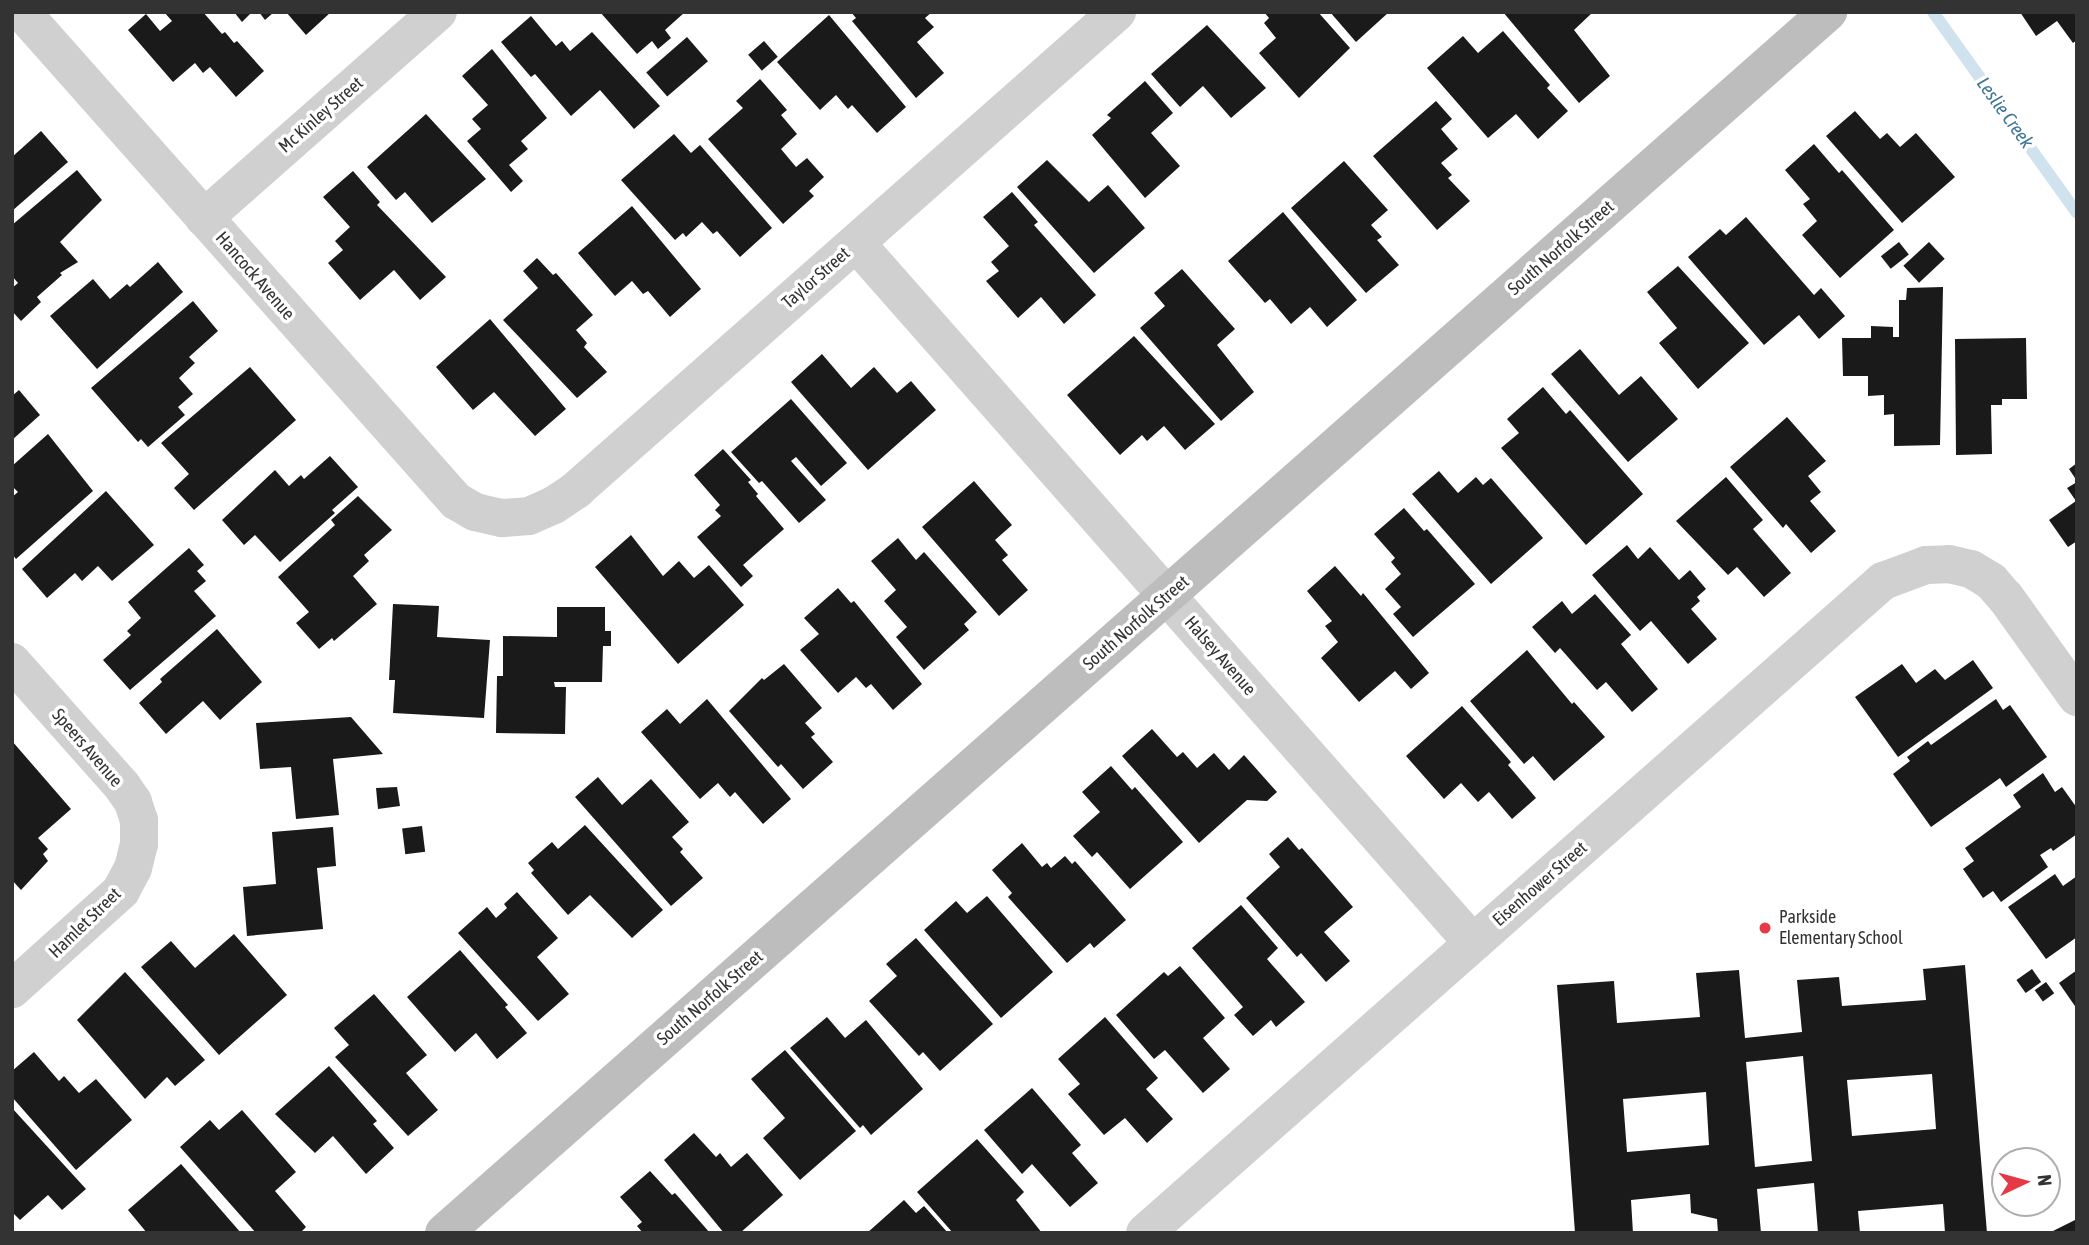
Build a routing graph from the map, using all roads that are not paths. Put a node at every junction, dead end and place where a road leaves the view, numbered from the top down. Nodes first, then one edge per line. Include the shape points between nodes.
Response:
1 (22, 12) edge
2 (438, 12) edge
3 (1117, 12) edge
4 (1828, 12) edge
5 (204, 218) junction
6 (856, 243) junction
7 (502, 518) joint
8 (1167, 595) junction
9 (12, 662) edge
10 (2077, 696) edge
11 (139, 844) joint
12 (1473, 943) junction
13 (12, 989) edge
14 (444, 1233) edge
15 (1145, 1233) edge

1 - 5 street, Hancock Avenue
2 - 5 street, Mc Kinley Street
3 - 6 street, Taylor Street
4 - 8 main road, South Norfolk Street
5 - 7 street, Hancock Avenue via 456,501 475,512
6 - 7 street, Taylor Street via 576,490 529,516
6 - 8 street, Halsey Avenue
8 - 12 street, Halsey Avenue
8 - 14 main road, South Norfolk Street
9 - 11 street, Speers Avenue via 127,794 139,820
10 - 12 street, Eisenhower Street via 2006,598 1991,581 1971,569 1926,565 1883,581
11 - 13 street, Hamlet Street via 121,891
12 - 15 street, Eisenhower Street

